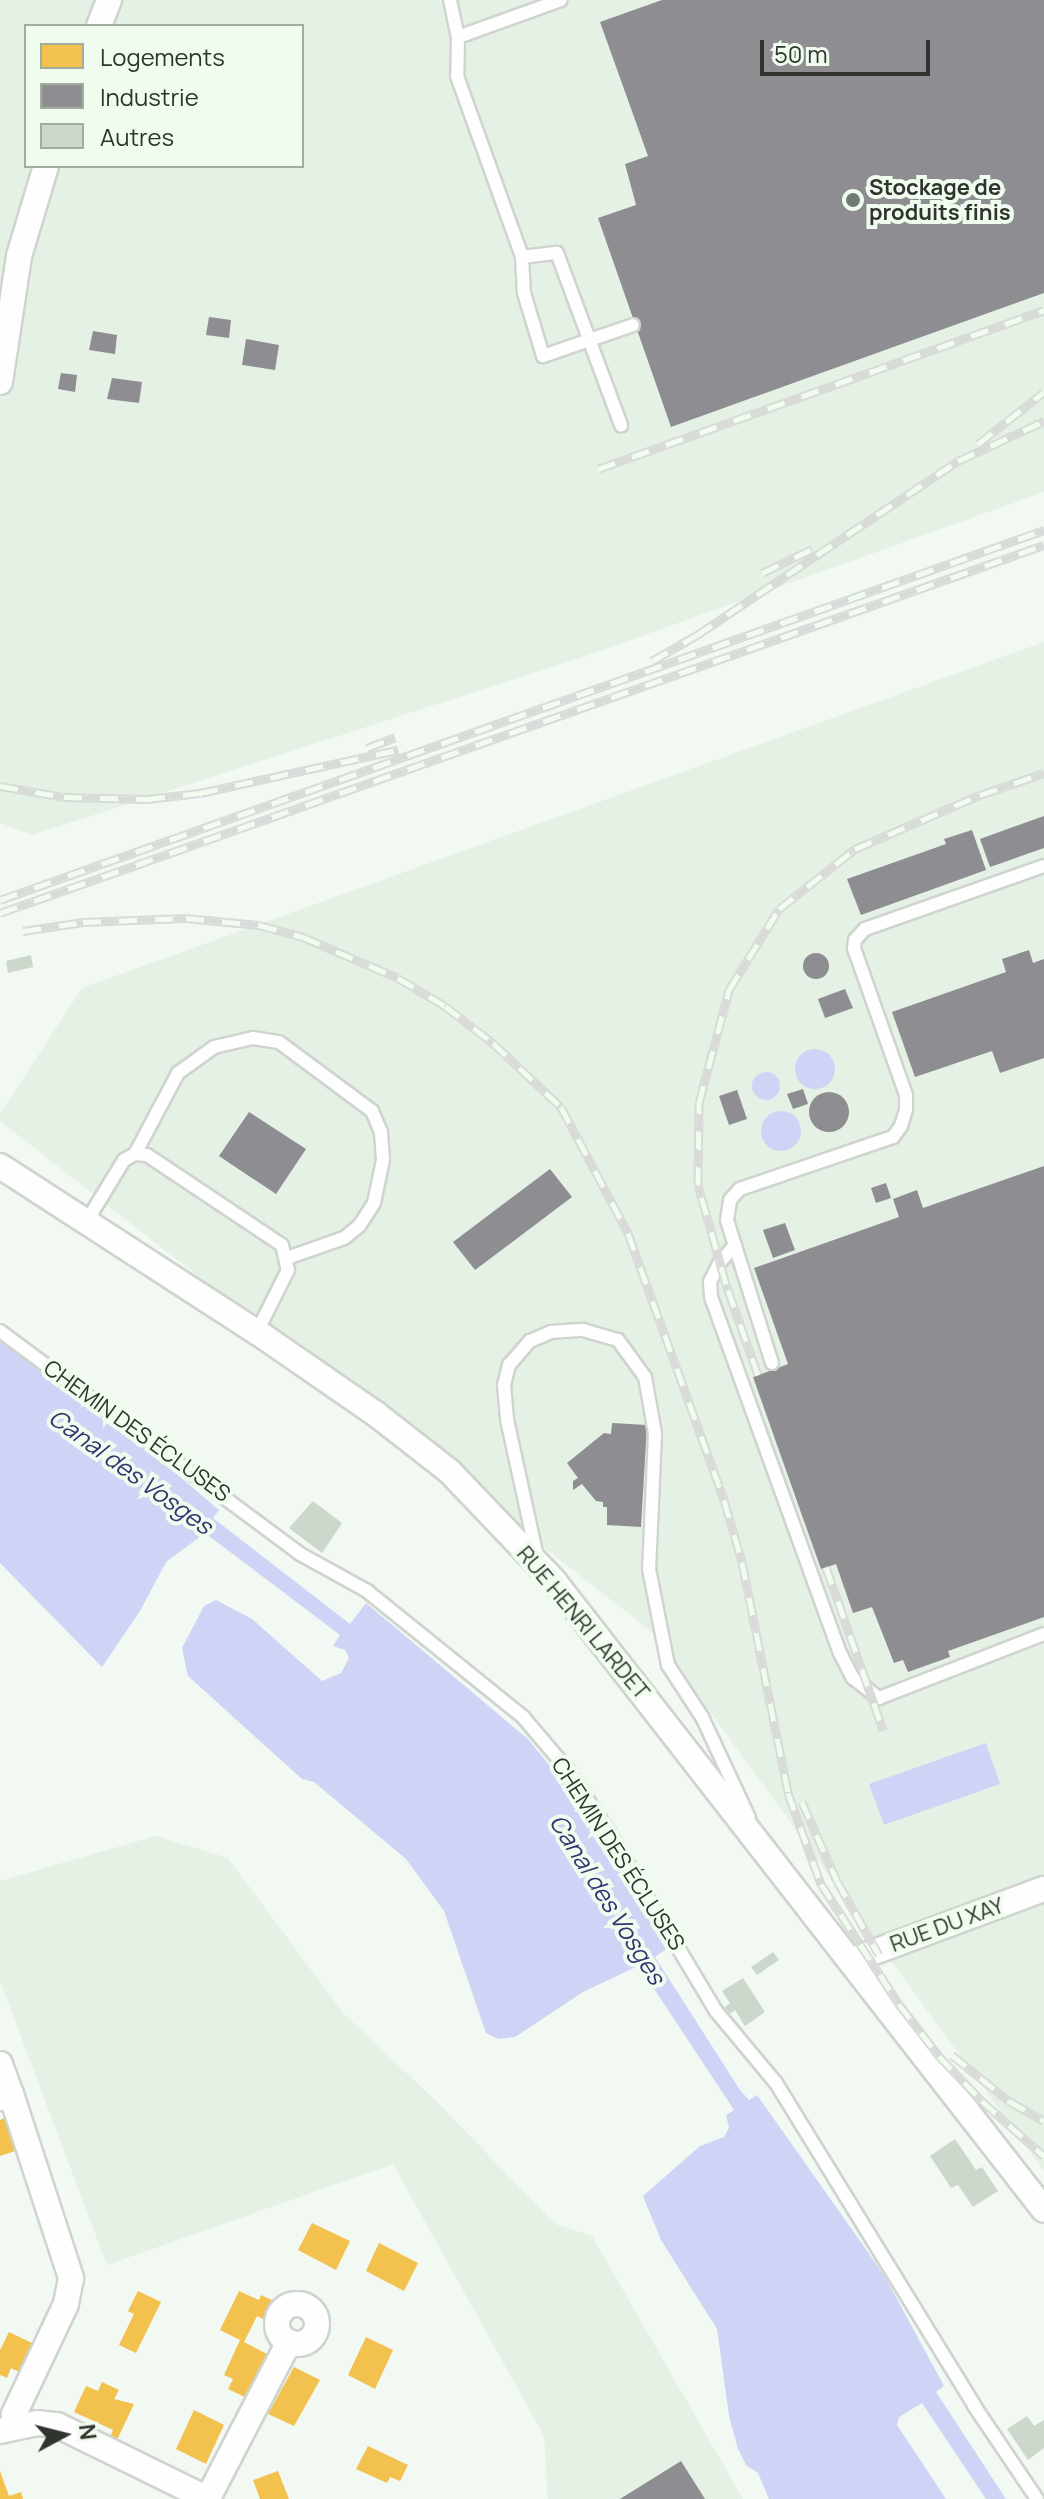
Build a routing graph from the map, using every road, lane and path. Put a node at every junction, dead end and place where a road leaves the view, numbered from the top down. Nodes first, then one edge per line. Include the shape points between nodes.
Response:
1 (109, 0) edge
2 (450, 0) edge
3 (561, 0) edge
4 (100, 24) edge
5 (458, 37) junction
6 (45, 168) edge
7 (522, 257) junction
8 (633, 325) dead end
9 (589, 340) junction
10 (0, 382) edge
11 (621, 425) dead end
12 (1044, 866) edge
13 (135, 1154) junction
14 (0, 1166) edge
15 (85, 1224) junction
16 (735, 1245) junction
17 (287, 1258) junction
18 (0, 1331) edge
19 (257, 1332) junction
20 (772, 1363) dead end
21 (539, 1565) junction
22 (1044, 1634) edge
23 (761, 1843) junction
24 (1044, 1889) edge
25 (850, 1961) junction
26 (0, 2064) edge
27 (5, 2096) edge
28 (1044, 2210) edge
29 (289, 2342) dead end
30 (8, 2428) edge
31 (208, 2499) edge
32 (1037, 2499) edge

1 - 4 street
2 - 5 lane
3 - 5 lane
5 - 7 lane via 457,76
6 - 10 street via 19,256
7 - 9 lane via 557,253
7 - 9 lane via 524,293 543,356
8 - 9 lane
9 - 11 lane
12 - 16 lane via 865,929 855,940 906,1095 901,1126 893,1137 740,1189 727,1211
13 - 15 lane via 124,1160
13 - 17 lane via 147,1155 282,1245
13 - 17 lane via 178,1073 214,1047 253,1038 279,1042 372,1111 381,1132 383,1160 374,1203 359,1226 344,1238
14 - 15 street, RUE HENRI LARDET
15 - 19 street, RUE HENRI LARDET
16 - 20 lane
16 - 22 lane via 710,1282 711,1297 853,1678 879,1698
17 - 19 lane via 288,1270
18 - 32 lane, CHEMIN DES ÉCLUSES via 300,1554 367,1591 523,1717 568,1770 716,2011 776,2083
19 - 21 street, RUE HENRI LARDET via 449,1471
21 - 23 street, RUE HENRI LARDET
21 - 23 lane via 504,1385 509,1365 530,1341 551,1332 583,1330 618,1340 645,1377 655,1434 649,1569 668,1665 702,1717
23 - 25 street, RUE HENRI LARDET
24 - 25 street, RUE DU XAY
25 - 28 street, RUE HENRI LARDET
26 - 27 street
27 - 30 street via 71,2278 66,2304
29 - 31 street
30 - 31 street via 57,2425

